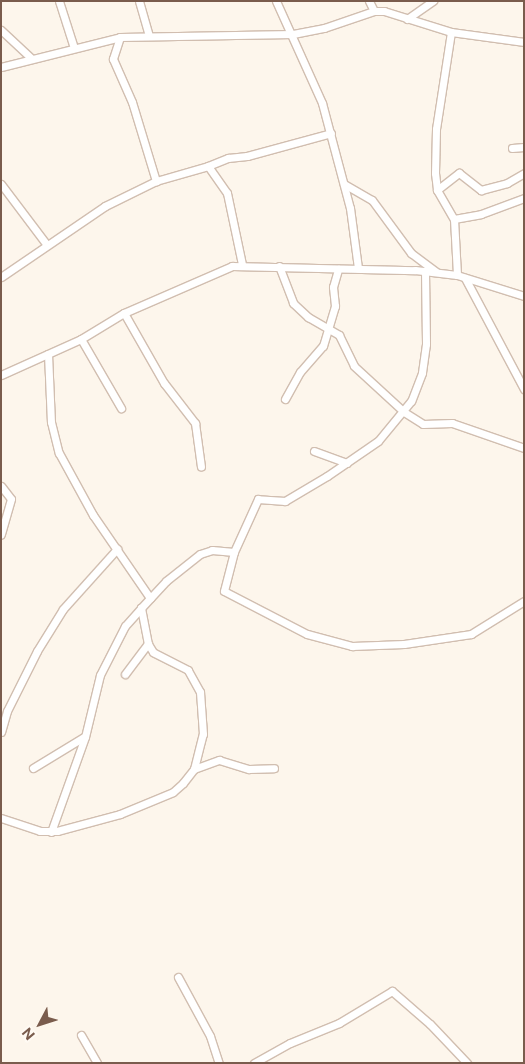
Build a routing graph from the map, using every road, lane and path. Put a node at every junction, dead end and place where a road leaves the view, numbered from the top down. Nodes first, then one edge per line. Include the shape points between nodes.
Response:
1 (59, 1) edge
2 (140, 1) edge
3 (276, 1) edge
4 (369, 1) edge
5 (432, 1) edge
6 (374, 11) junction
7 (408, 19) junction
8 (1, 30) edge
9 (451, 32) junction
10 (293, 34) junction
11 (149, 36) junction
12 (120, 37) junction
13 (524, 42) edge
14 (74, 48) junction
15 (31, 58) junction
16 (1, 67) edge
17 (331, 133) junction
18 (524, 147) edge
19 (512, 148) dead end
20 (208, 166) junction
21 (524, 173) edge
22 (156, 181) junction
23 (1, 184) edge
24 (344, 184) junction
25 (437, 190) junction
26 (524, 198) edge
27 (454, 218) junction
28 (47, 245) junction
29 (242, 264) junction
30 (279, 266) junction
31 (358, 268) junction
32 (338, 269) junction
33 (426, 271) junction
34 (438, 273) junction
35 (457, 275) junction
36 (1, 277) edge
37 (465, 278) junction
38 (524, 296) edge
39 (124, 314) junction
40 (328, 327) junction
41 (81, 339) junction
42 (48, 354) junction
43 (1, 375) edge
44 (524, 389) edge
45 (285, 399) dead end
46 (120, 408) dead end
47 (404, 412) junction
48 (524, 448) edge
49 (314, 451) dead end
50 (347, 463) junction
51 (201, 467) dead end
52 (1, 486) edge
53 (1, 535) edge
54 (117, 548) junction
55 (234, 552) junction
56 (150, 598) junction
57 (524, 601) edge
58 (141, 608) junction
59 (148, 644) junction
60 (125, 674) dead end
61 (1, 732) edge
62 (85, 737) junction
63 (33, 768) dead end
64 (274, 768) dead end
65 (194, 769) junction
66 (1, 818) edge
67 (50, 832) junction
68 (178, 977) dead end
69 (81, 1035) dead end
70 (97, 1063) edge
71 (219, 1063) edge
72 (254, 1063) edge
73 (468, 1063) edge

1 - 14 street
2 - 11 street
3 - 10 street
4 - 6 street
5 - 7 street
6 - 7 street
6 - 10 street via 324,28
7 - 9 street
8 - 15 street
9 - 13 street
9 - 25 street via 436,129
10 - 11 street
10 - 17 street
11 - 12 street
12 - 14 street
12 - 22 street via 113,59 132,102
14 - 15 street
15 - 16 street
17 - 20 street
17 - 24 street
18 - 19 street
20 - 22 street
20 - 29 street via 227,193
21 - 25 street via 507,183 481,190 462,173
22 - 28 street via 105,206
23 - 28 street
24 - 31 street
24 - 34 street via 372,200 411,253
25 - 27 street
26 - 27 street via 480,214
27 - 35 street
28 - 36 street
29 - 30 street
29 - 39 street via 225,268 206,280
30 - 32 street
30 - 40 street via 293,304 308,318
31 - 32 street
31 - 33 street
32 - 40 street via 333,287 335,306
33 - 34 street
33 - 47 street via 427,331 422,373
34 - 35 street
35 - 37 street
37 - 38 street
37 - 44 street
39 - 41 street
39 - 51 street via 164,383 195,423
40 - 45 street via 323,346 300,372
40 - 47 street via 343,342 354,366
41 - 42 street
41 - 46 street
42 - 43 street
42 - 54 street via 53,439 79,492
47 - 48 street via 423,424 452,423
47 - 50 street via 378,441
49 - 50 street via 338,463
50 - 55 street via 285,501 258,499
52 - 53 street via 11,499
54 - 56 street
54 - 61 street via 63,609 37,651 7,711
55 - 56 street via 212,550 200,554
55 - 57 street via 224,590 228,595 277,616 308,634 343,646 404,644 471,634
56 - 58 street
58 - 59 street
58 - 62 street via 126,626 100,675
59 - 60 street
59 - 65 street via 158,656 188,670 200,692 203,734
62 - 63 street
62 - 67 street
64 - 65 street via 249,769 219,760
65 - 67 street via 173,792 152,802 83,825
66 - 67 street
68 - 71 street via 210,1036
69 - 70 street
72 - 73 street via 290,1043 339,1024 392,990

